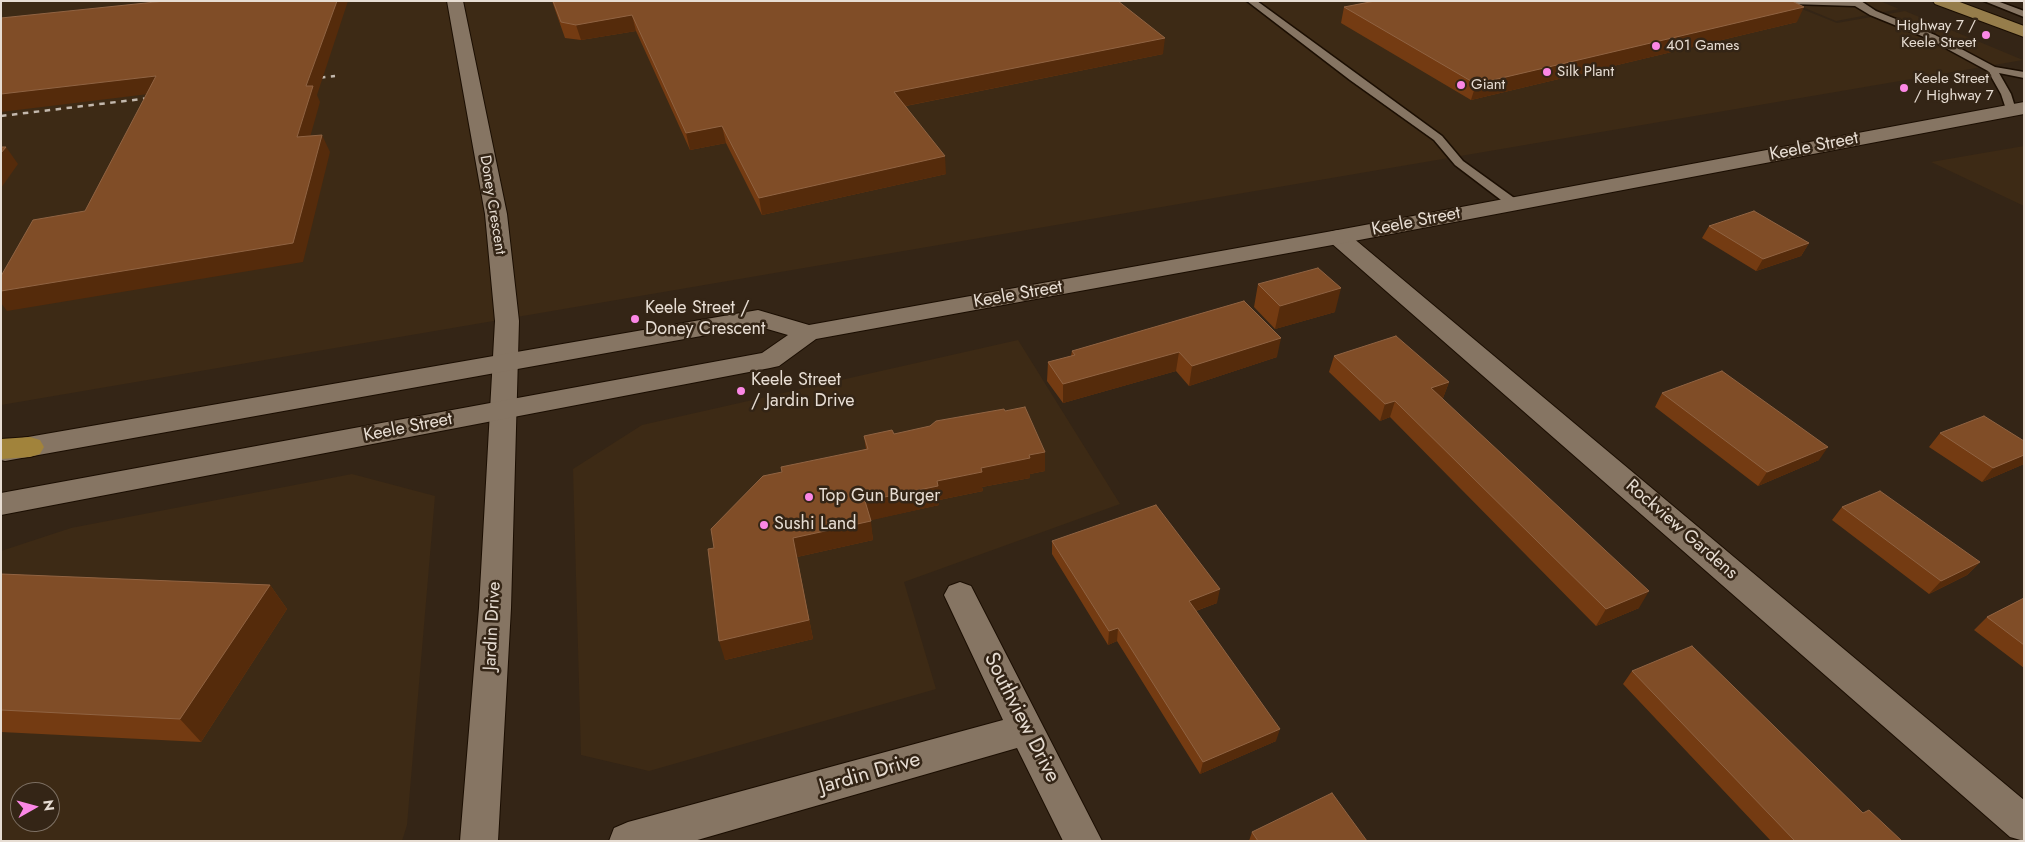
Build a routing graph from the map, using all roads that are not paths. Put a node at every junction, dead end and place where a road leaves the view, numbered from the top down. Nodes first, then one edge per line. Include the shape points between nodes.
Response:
1 (455, 1) edge
2 (1252, 1) edge
3 (1791, 1) edge
4 (1941, 1) edge
5 (1988, 1) edge
6 (1855, 2) edge
7 (2024, 14) edge
8 (2024, 32) edge
9 (1992, 70) junction
10 (2024, 75) edge
11 (2017, 109) edge
12 (1513, 204) junction
13 (1338, 237) junction
14 (808, 333) junction
15 (506, 363) junction
16 (502, 411) junction
17 (30, 446) joint
18 (1, 450) edge
19 (1, 504) edge
20 (960, 596) dead end
21 (1026, 730) junction
22 (2024, 824) edge
23 (479, 841) edge
24 (628, 841) edge
25 (1083, 841) edge

1 - 15 main road, Doney Crescent via 496,214 507,322
2 - 12 lane via 1438,138 1459,163
3 - 6 lane
4 - 8 main road
5 - 7 lane
6 - 9 lane via 1873,13 1932,37
9 - 10 lane
9 - 11 lane
11 - 12 main road, Keele Street
12 - 13 main road, Keele Street
13 - 14 main road, Keele Street
13 - 22 main road, Rockview Gardens
14 - 15 main road, Keele Street via 758,318
14 - 16 main road, Keele Street via 770,360
15 - 16 main road, Doney Crescent
15 - 17 main road, Keele Street
16 - 19 main road, Keele Street
16 - 23 main road, Jardin Drive via 495,608
17 - 18 highway
20 - 21 main road, Southview Drive
21 - 24 main road, Jardin Drive
21 - 25 main road, Southview Drive

